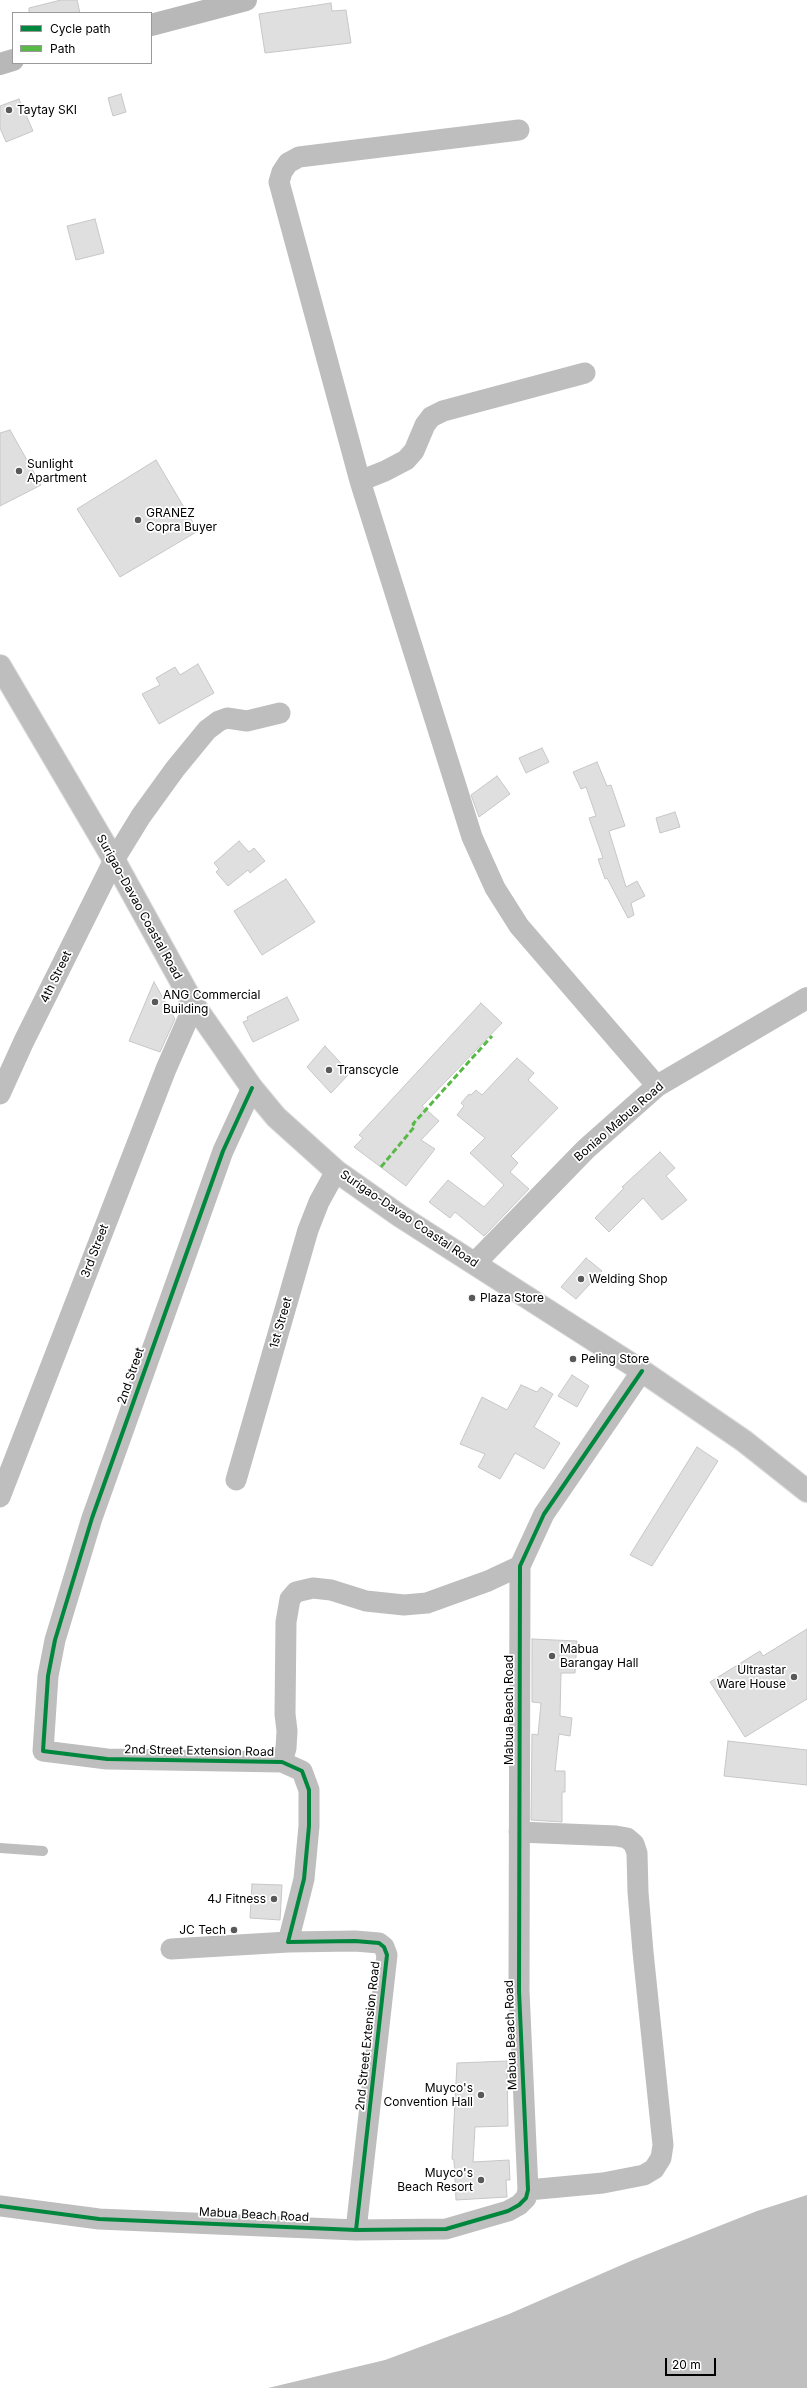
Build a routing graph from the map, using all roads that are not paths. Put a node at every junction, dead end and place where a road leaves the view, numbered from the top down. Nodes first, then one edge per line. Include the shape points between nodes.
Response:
1 (246, 0) edge
2 (152, 24) edge
3 (12, 60) edge
4 (0, 64) edge
5 (519, 130) dead end
6 (584, 372) dead end
7 (360, 480) junction
8 (0, 666) edge
9 (280, 713) dead end
10 (114, 860) junction
11 (807, 998) edge
12 (194, 1005) junction
13 (657, 1086) junction
14 (252, 1088) junction
15 (0, 1094) edge
16 (336, 1171) junction
17 (475, 1263) junction
18 (642, 1371) junction
19 (236, 1480) dead end
20 (807, 1491) edge
21 (0, 1497) edge
22 (520, 1566) junction
23 (48, 1676) joint
24 (282, 1762) junction
25 (519, 1832) junction
26 (0, 1848) edge
27 (43, 1851) dead end
28 (288, 1942) junction
29 (171, 1949) dead end
30 (528, 2190) junction
31 (0, 2206) edge
32 (356, 2230) junction

1 - 2 main road
3 - 4 main road
5 - 7 street via 299,157 288,163 282,172 280,182
6 - 7 street via 444,411 428,421 414,451 406,460
7 - 13 street via 472,837 495,888 519,926
8 - 10 main road, Surigao-Davao Coastal Road
9 - 10 street, 4th Street via 247,721 227,718 219,720 207,730 141,816
10 - 12 main road, Surigao-Davao Coastal Road
10 - 15 street, 4th Street
11 - 13 main road, Boniao Mabua Road
12 - 14 main road, Surigao-Davao Coastal Road
12 - 21 street, 3rd Street via 163,1076
13 - 17 main road, Boniao Mabua Road via 586,1149
14 - 16 main road, Surigao-Davao Coastal Road via 276,1117
14 - 23 street, 2nd Street via 223,1150 92,1518 55,1640
16 - 17 main road, Surigao-Davao Coastal Road via 400,1216
16 - 19 street, 1st Street via 319,1202 308,1230
17 - 18 main road, Surigao-Davao Coastal Road
18 - 20 main road, Surigao-Davao Coastal Road via 744,1441
18 - 22 street, Mabua Beach Road via 544,1514
22 - 24 street via 488,1581 427,1603 404,1605 366,1601 331,1590 313,1588 296,1592 290,1599 286,1622 286,1736
22 - 25 street, Mabua Beach Road
23 - 24 street, 2nd Street Extension Road via 43,1750 107,1759
24 - 28 street, 2nd Street Extension Road via 302,1770 309,1790 304,1879
25 - 30 street, Mabua Beach Road via 519,1991
25 - 30 street via 616,1836 627,1838 634,1844 638,1853 642,1952 663,2145 661,2158 654,2169 644,2175 602,2183
26 - 27 lane
28 - 29 street
28 - 32 street, 2nd Street Extension Road via 379,1943 386,1951
30 - 32 street, Mabua Beach Road via 522,2202 508,2211 446,2229
31 - 32 street, Mabua Beach Road via 99,2219

